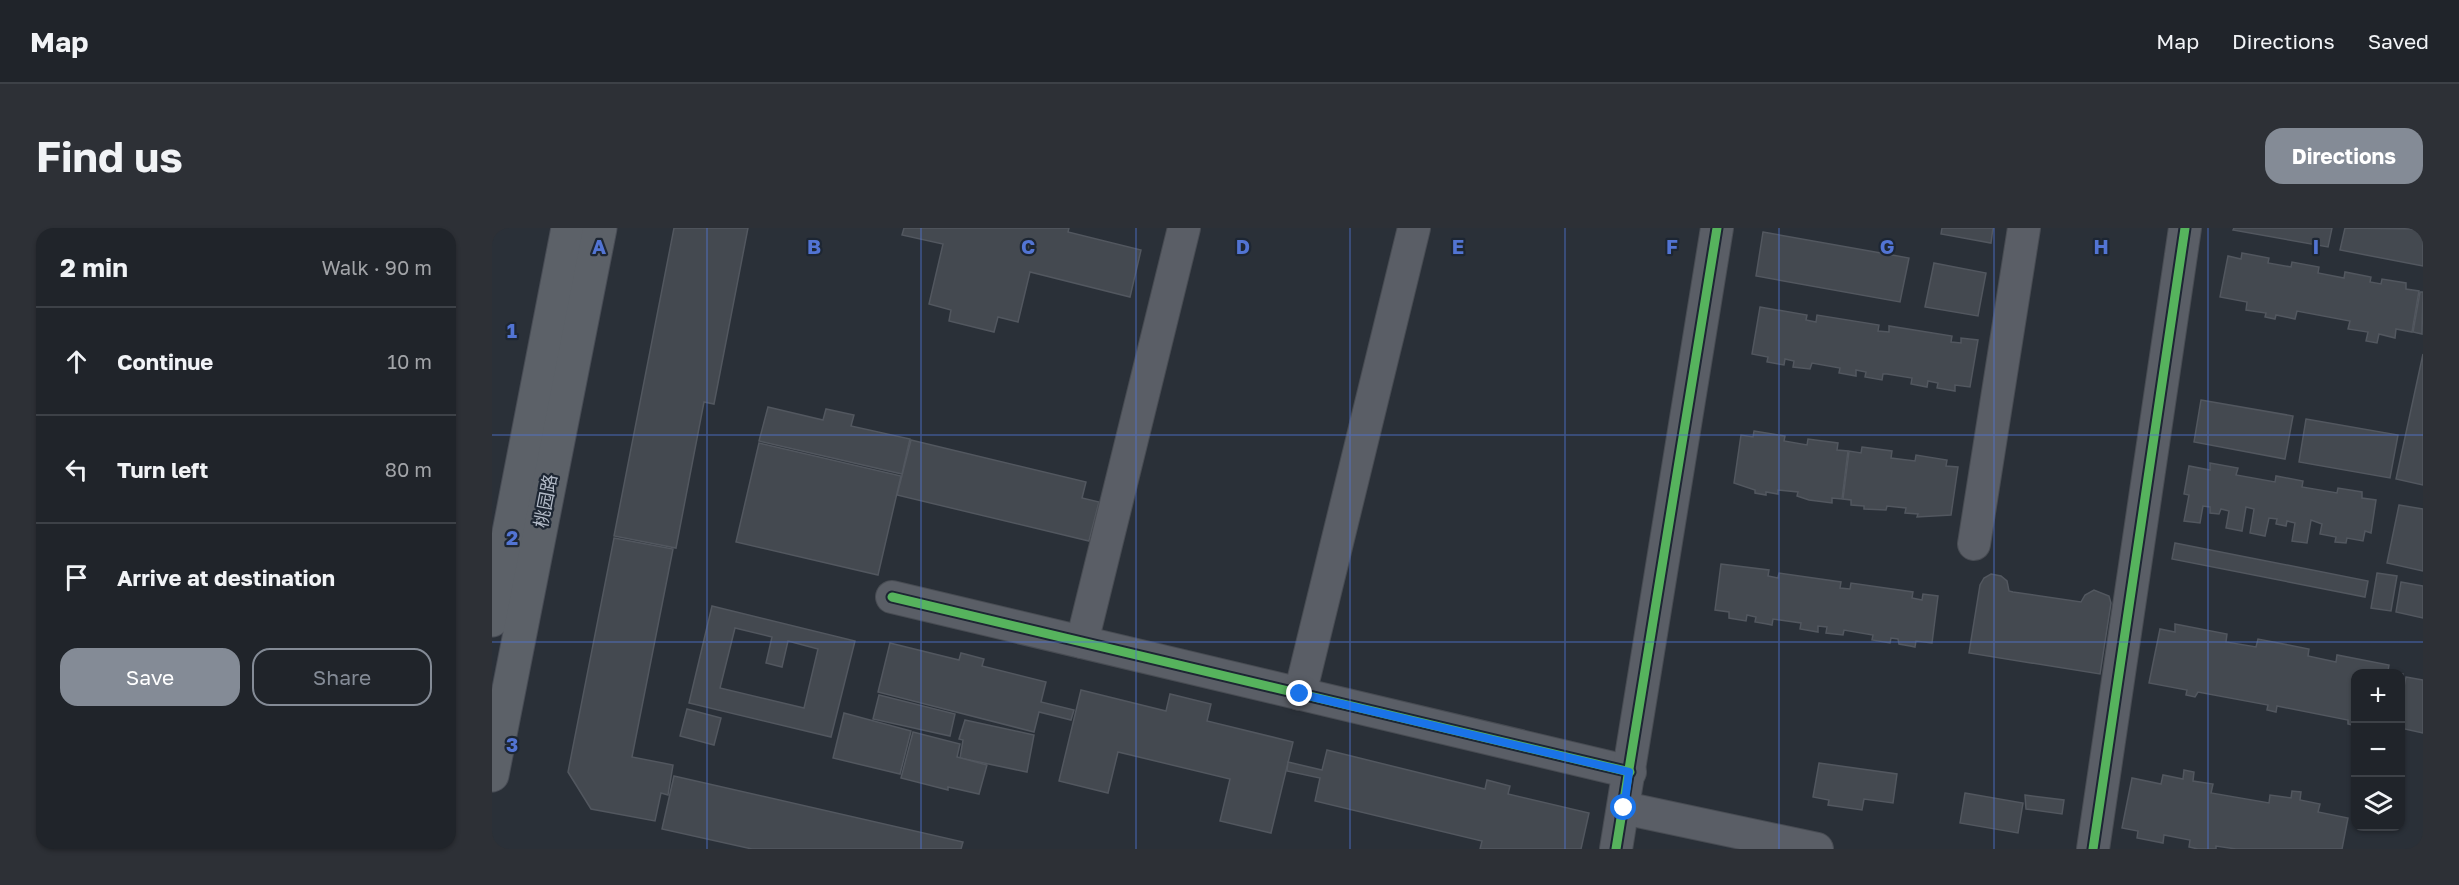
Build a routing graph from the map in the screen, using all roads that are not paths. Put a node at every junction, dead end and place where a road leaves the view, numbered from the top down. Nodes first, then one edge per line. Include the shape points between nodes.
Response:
1 (568, 228) edge
2 (600, 228) edge
3 (1184, 228) edge
4 (1414, 228) edge
5 (1717, 228) edge
6 (2024, 228) edge
7 (2185, 228) edge
8 (1974, 544) dead end
9 (892, 597) dead end
10 (492, 620) edge
11 (1082, 642) junction
12 (1300, 694) junction
13 (1629, 772) junction
14 (492, 775) edge
15 (1624, 808) junction
16 (1616, 849) edge
17 (1817, 849) edge
18 (2093, 849) edge

1 - 10 main road, 桃园路
2 - 14 main road, 桃园路
3 - 11 street
4 - 12 street
5 - 13 street
6 - 8 street
7 - 18 street
9 - 11 street
11 - 12 street
12 - 13 street
13 - 15 street
15 - 16 street
15 - 17 street

